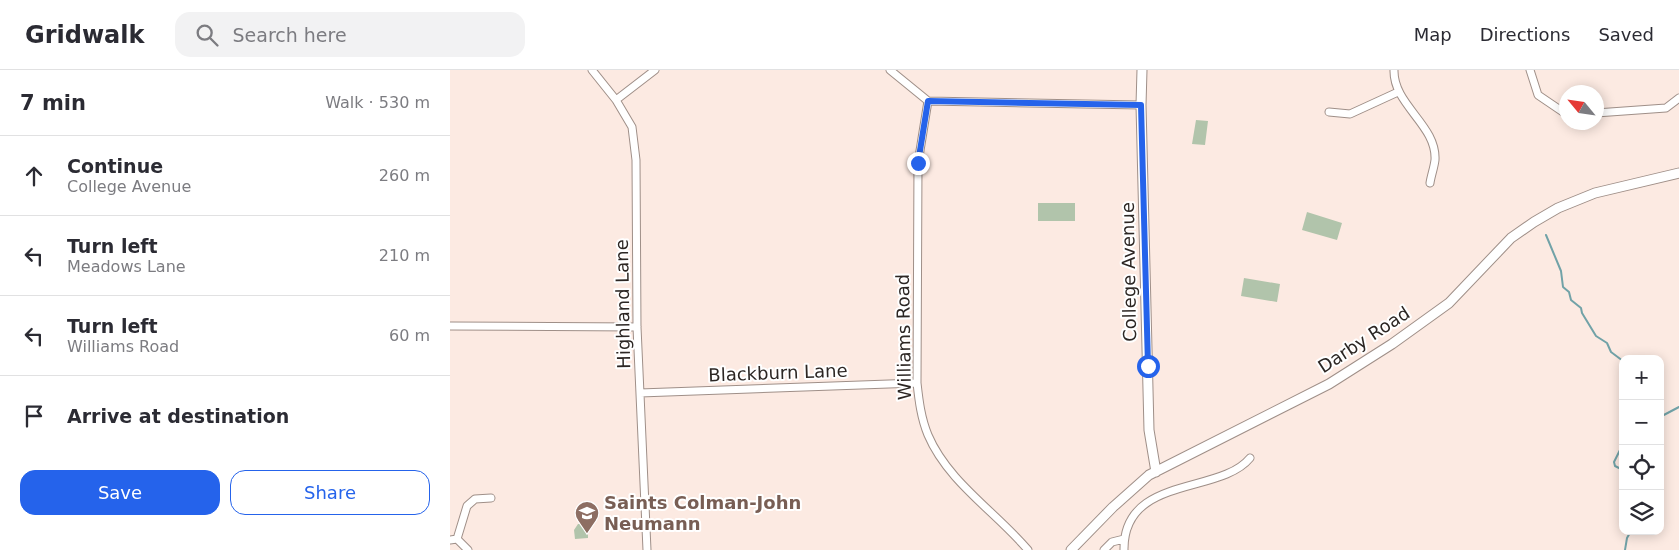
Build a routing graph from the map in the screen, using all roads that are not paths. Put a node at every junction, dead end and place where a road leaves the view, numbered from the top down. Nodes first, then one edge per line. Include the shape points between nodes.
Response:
1 (592, 70) edge
2 (655, 70) edge
3 (890, 70) edge
4 (1142, 70) edge
5 (1394, 70) edge
6 (1530, 70) edge
7 (1398, 92) junction
8 (1679, 98) edge
9 (616, 100) junction
10 (928, 101) junction
11 (1141, 105) junction
12 (1559, 109) edge
13 (1329, 112) dead end
14 (1604, 112) edge
15 (1679, 174) edge
16 (1430, 183) dead end
17 (450, 326) edge
18 (636, 327) junction
19 (917, 383) junction
20 (640, 393) junction
21 (1250, 458) dead end
22 (1156, 472) junction
23 (491, 498) dead end
24 (1018, 538) junction
25 (453, 539) edge
26 (1124, 539) junction
27 (468, 550) edge
28 (647, 550) edge
29 (1028, 550) edge
30 (1034, 550) edge
31 (1071, 550) edge
32 (1104, 550) edge
33 (1124, 550) edge

1 - 9 street, Highland Lane
2 - 9 street
3 - 10 street
4 - 11 main road, College Avenue
5 - 7 street
6 - 12 street via 1538,95
7 - 13 street via 1350,114
7 - 16 street via 1430,141 1435,159
8 - 14 street via 1666,108
9 - 18 street, Highland Lane via 632,127 636,160
10 - 11 street
10 - 19 street, Williams Road via 918,163
11 - 22 main road, College Avenue via 1150,430
15 - 22 main road, Darby Road via 1595,193 1558,208 1511,238 1449,303 1392,344 1329,384
17 - 18 street
18 - 20 street, Highland Lane
19 - 20 street, Blackburn Lane
19 - 24 street, Williams Road via 928,435 946,465
20 - 28 street, Highland Lane
21 - 26 street via 1232,472 1169,490 1154,498 1132,519
22 - 31 main road, Darby Road via 1135,486
23 - 25 street via 475,500 467,506
24 - 29 street, Williams Road
24 - 30 street, Williams Road
25 - 27 street
26 - 32 street via 1112,542
26 - 33 street

